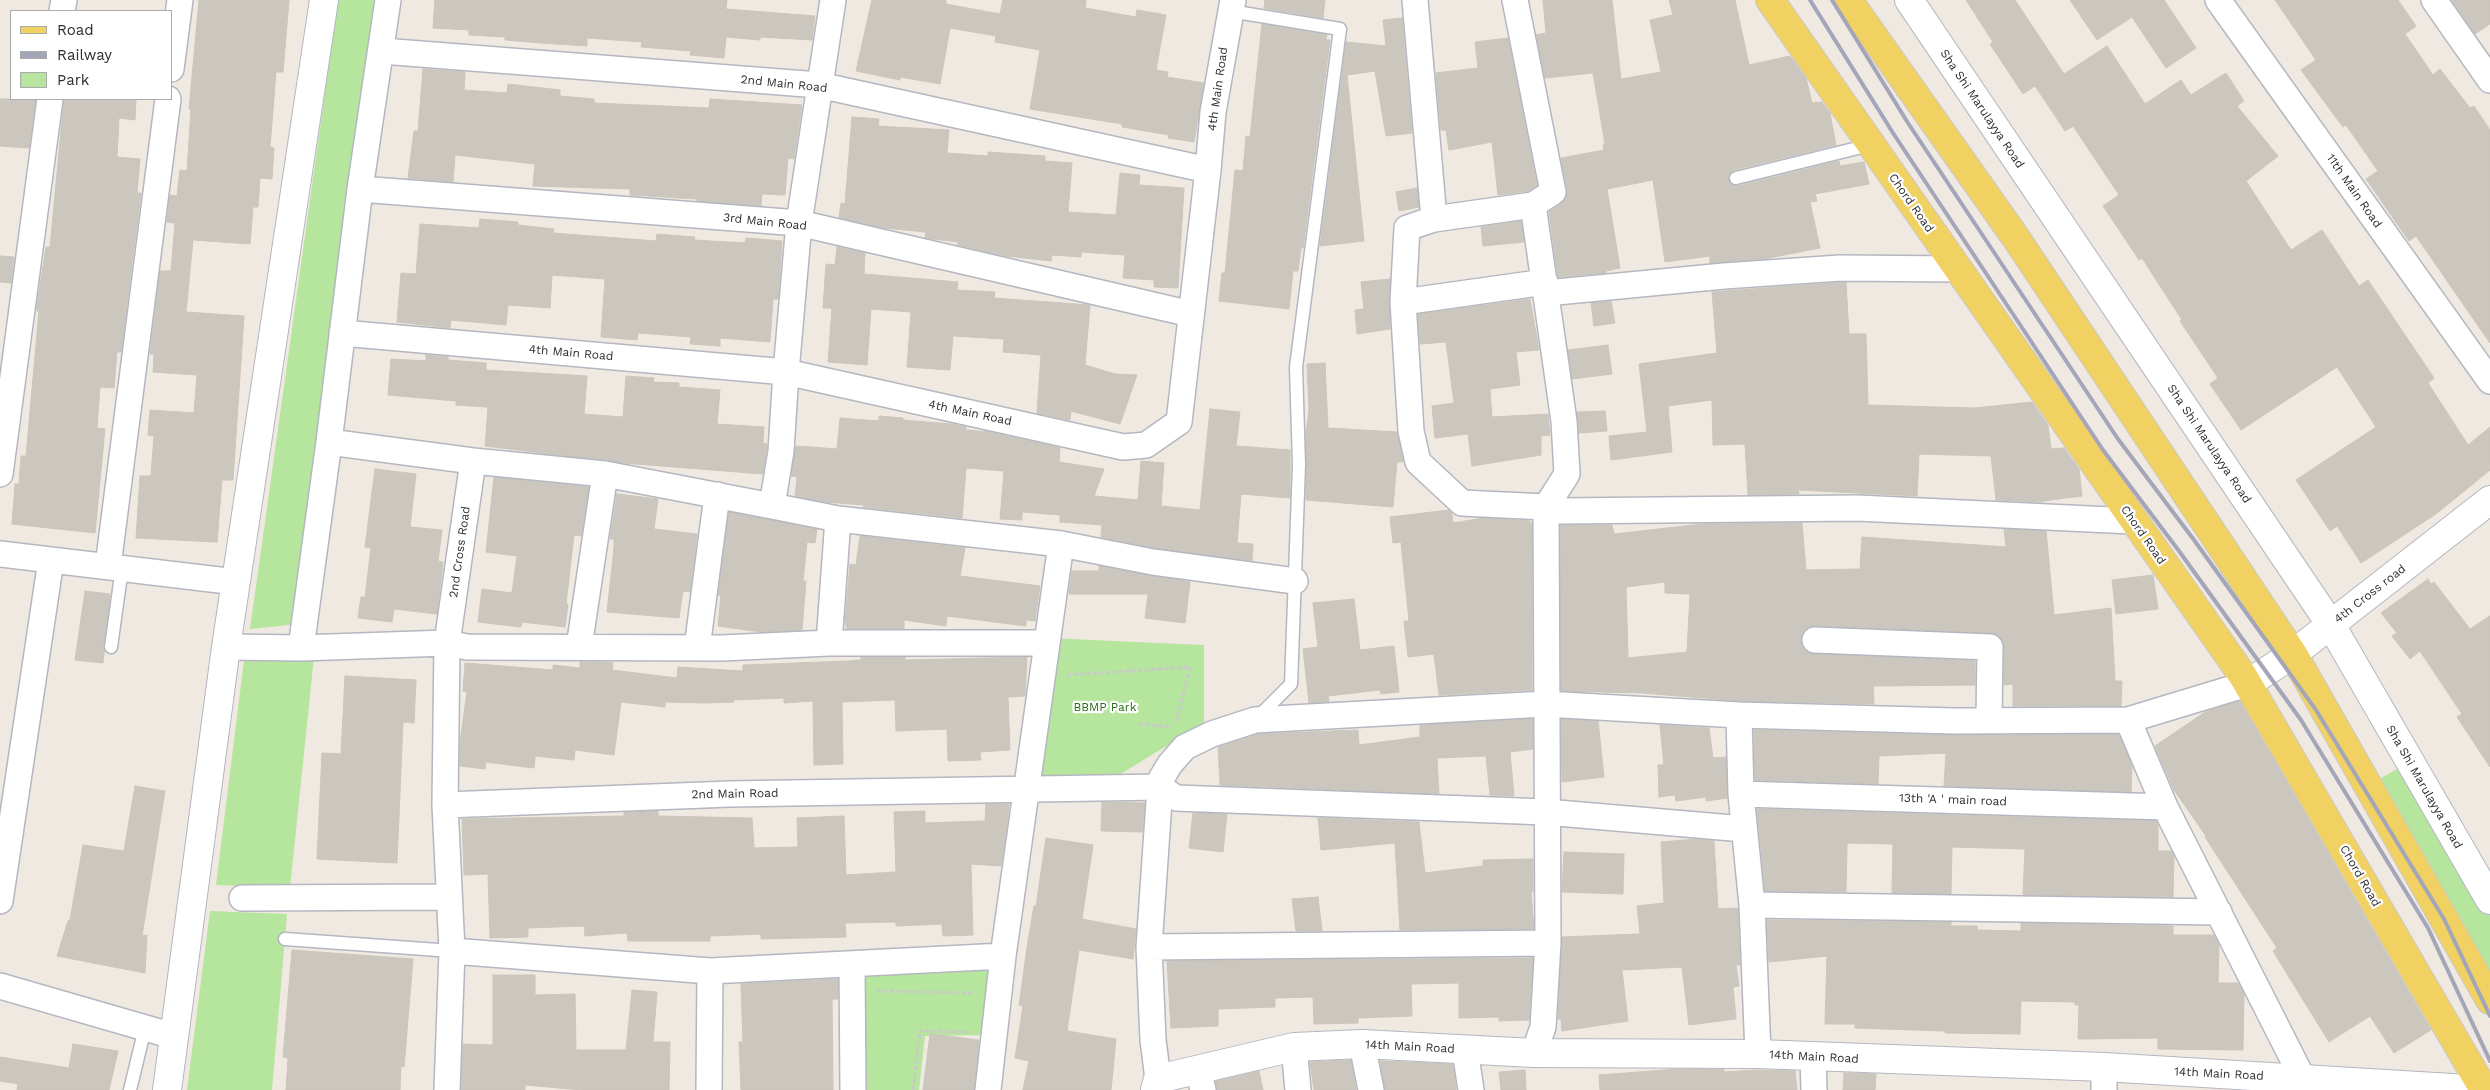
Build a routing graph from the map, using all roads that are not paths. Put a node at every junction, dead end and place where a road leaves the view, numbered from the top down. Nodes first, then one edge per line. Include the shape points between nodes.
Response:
1 (180, 0) edge
2 (324, 0) edge
3 (388, 0) edge
4 (833, 0) edge
5 (1415, 0) edge
6 (1516, 0) edge
7 (1770, 0) edge
8 (1848, 0) edge
9 (1909, 0) edge
10 (2218, 0) edge
11 (2434, 0) edge
12 (1231, 5) edge
13 (382, 51) junction
14 (172, 61) edge
15 (2490, 80) edge
16 (819, 85) junction
17 (50, 100) edge
18 (168, 100) edge
19 (1870, 145) junction
20 (1208, 170) junction
21 (1736, 178) dead end
22 (360, 189) junction
23 (1533, 205) junction
24 (1434, 219) junction
25 (799, 223) junction
26 (1957, 269) junction
27 (1545, 288) junction
28 (1403, 302) junction
29 (1191, 314) junction
30 (342, 333) junction
31 (786, 372) junction
32 (2490, 382) edge
33 (329, 442) junction
34 (473, 461) junction
35 (0, 474) edge
36 (605, 474) junction
37 (717, 495) junction
38 (2490, 500) edge
39 (772, 506) junction
40 (1546, 507) junction
41 (838, 519) junction
42 (2132, 521) junction
43 (1061, 544) junction
44 (0, 554) edge
45 (51, 560) junction
46 (115, 567) junction
47 (1295, 581) junction
48 (236, 582) junction
49 (2331, 625) junction
50 (1815, 640) dead end
51 (447, 643) junction
52 (829, 643) junction
53 (1047, 643) junction
54 (111, 647) dead end
55 (226, 647) junction
56 (579, 647) junction
57 (300, 648) junction
58 (696, 648) junction
59 (2294, 654) junction
60 (2247, 684) junction
61 (1545, 704) junction
62 (1739, 715) junction
63 (1255, 720) junction
64 (1989, 720) junction
65 (2128, 720) junction
66 (1160, 787) junction
67 (1026, 789) junction
68 (1741, 794) junction
69 (446, 805) junction
70 (2165, 807) junction
71 (1546, 812) junction
72 (1744, 829) junction
73 (448, 897) junction
74 (242, 898) dead end
75 (2490, 900) edge
76 (0, 901) edge
77 (1752, 905) junction
78 (2219, 912) junction
79 (285, 939) dead end
80 (1548, 942) junction
81 (1149, 948) junction
82 (452, 951) junction
83 (1003, 956) junction
84 (852, 965) junction
85 (710, 971) junction
86 (0, 986) edge
87 (2490, 1000) edge
88 (145, 1028) junction
89 (174, 1036) junction
90 (1362, 1044) junction
91 (1294, 1046) junction
92 (1465, 1050) junction
93 (1534, 1053) junction
94 (1758, 1054) junction
95 (1813, 1057) junction
96 (2104, 1079) edge
97 (2304, 1079) junction
98 (1201, 1080) edge
99 (1157, 1084) edge
100 (130, 1090) edge
101 (167, 1090) edge
102 (448, 1090) edge
103 (709, 1090) edge
104 (853, 1090) edge
105 (988, 1090) edge
106 (1298, 1090) edge
107 (1371, 1090) edge
108 (1471, 1090) edge
109 (1814, 1090) edge
110 (2485, 1090) edge

1 - 14 street
2 - 48 street
3 - 13 street
4 - 16 street
5 - 24 street
6 - 23 street via 1553,192
7 - 19 main road, Chord Road
8 - 59 main road via 2016,238
9 - 49 street, Sha Shi Marulayya Road
10 - 32 street, 11th Main Road
11 - 15 street
12 - 20 street, 4th Main Road via 1213,112
12 - 47 lane via 1340,28 1296,367 1299,465
13 - 16 street, 2nd Main Road
13 - 22 street
16 - 20 street, 2nd Main Road
16 - 25 street
17 - 35 street
18 - 46 street
19 - 21 lane
19 - 26 main road, Chord Road
20 - 29 street, 4th Main Road
22 - 25 street, 3rd Main Road
22 - 30 street
23 - 24 street
23 - 27 street
24 - 28 street via 1407,228
25 - 29 street, 3rd Main Road
25 - 31 street
26 - 27 street via 1840,268
26 - 42 main road, Chord Road
27 - 28 street
27 - 40 street via 1564,421 1567,474
28 - 40 street via 1412,431 1418,462 1462,503
29 - 31 street, 4th Main Road via 1180,422 1146,445 1123,447
30 - 31 street, 4th Main Road
30 - 33 street
31 - 39 street via 782,451
33 - 34 street
33 - 57 street
34 - 36 street
34 - 51 street, 2nd Cross Road
36 - 37 street
36 - 56 street
37 - 39 street
37 - 58 street
38 - 49 street, 4th Cross road
39 - 41 street
40 - 42 street via 1560,512 1857,508
40 - 61 street
41 - 43 street
41 - 52 street
42 - 60 main road, Chord Road
43 - 47 street via 1153,562
43 - 53 street
44 - 45 street
45 - 46 street
45 - 76 street
46 - 48 street
46 - 54 lane
47 - 63 lane via 1290,684
48 - 55 street
49 - 59 street, 4th Cross road
49 - 75 street, Sha Shi Marulayya Road
50 - 64 street via 1990,646
51 - 56 street via 467,647
51 - 57 street
51 - 69 street, 2nd Cross Road
52 - 53 street
52 - 58 street
53 - 67 street
55 - 57 street
55 - 89 street
56 - 58 street
59 - 60 street, 4th Cross road
59 - 87 main road
60 - 65 street
60 - 110 main road, Chord Road
61 - 62 street
61 - 63 street
61 - 71 street
62 - 64 street
62 - 68 street
63 - 66 street via 1185,747 1161,778
64 - 65 street
65 - 70 street
66 - 67 street, 2nd Main Road
66 - 71 street via 1176,798
66 - 81 street
67 - 69 street, 2nd Main Road via 730,794
67 - 83 street
68 - 70 street, 13th 'A ' main road
68 - 72 street
69 - 73 street, 2nd Cross Road
70 - 78 street
71 - 72 street
71 - 80 street
72 - 77 street
73 - 74 street
73 - 82 street, 2nd Cross Road
77 - 78 street
77 - 94 street
78 - 97 street
79 - 82 lane
80 - 81 street
80 - 93 street via 1543,1028
81 - 99 street
82 - 85 street
82 - 102 street, 2nd Cross Road
83 - 84 street
83 - 105 street
84 - 85 street
84 - 104 street
85 - 103 street
86 - 88 street
88 - 89 street
88 - 100 lane
89 - 101 street
90 - 91 street, 14th Main Road
90 - 92 street, 14th Main Road
90 - 107 street
91 - 98 street, 14th Main Road
91 - 106 street
92 - 93 street, 14th Main Road
92 - 108 street
93 - 94 street, 14th Main Road
94 - 95 street, 14th Main Road
95 - 96 street, 14th Main Road
95 - 109 street
96 - 97 street, 14th Main Road
97 - 110 street, 14th Main Road
98 - 99 street, 14th Main Road

